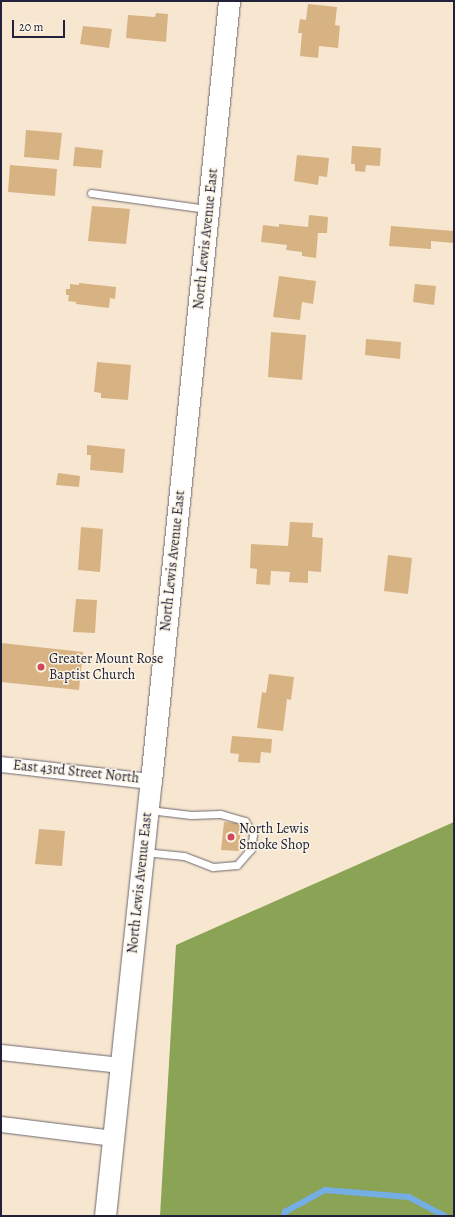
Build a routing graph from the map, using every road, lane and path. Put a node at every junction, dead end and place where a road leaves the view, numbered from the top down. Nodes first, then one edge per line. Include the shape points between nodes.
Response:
1 (229, 1) edge
2 (91, 193) dead end
3 (209, 209) junction
4 (1, 764) edge
5 (151, 780) junction
6 (147, 810) junction
7 (143, 852) junction
8 (1, 1052) edge
9 (120, 1065) junction
10 (1, 1124) edge
11 (112, 1138) junction
12 (105, 1216) edge

1 - 3 main road, North Lewis Avenue East
2 - 3 lane
3 - 5 main road, North Lewis Avenue East
4 - 5 street, East 43rd Street North
5 - 6 main road, North Lewis Avenue East
6 - 7 main road, North Lewis Avenue East
6 - 7 lane via 191,815 220,814 245,821 253,834 251,849 237,865 213,867 184,856
7 - 9 main road, North Lewis Avenue East
8 - 9 street
9 - 11 main road, North Lewis Avenue East
10 - 11 street
11 - 12 main road, North Lewis Avenue East

